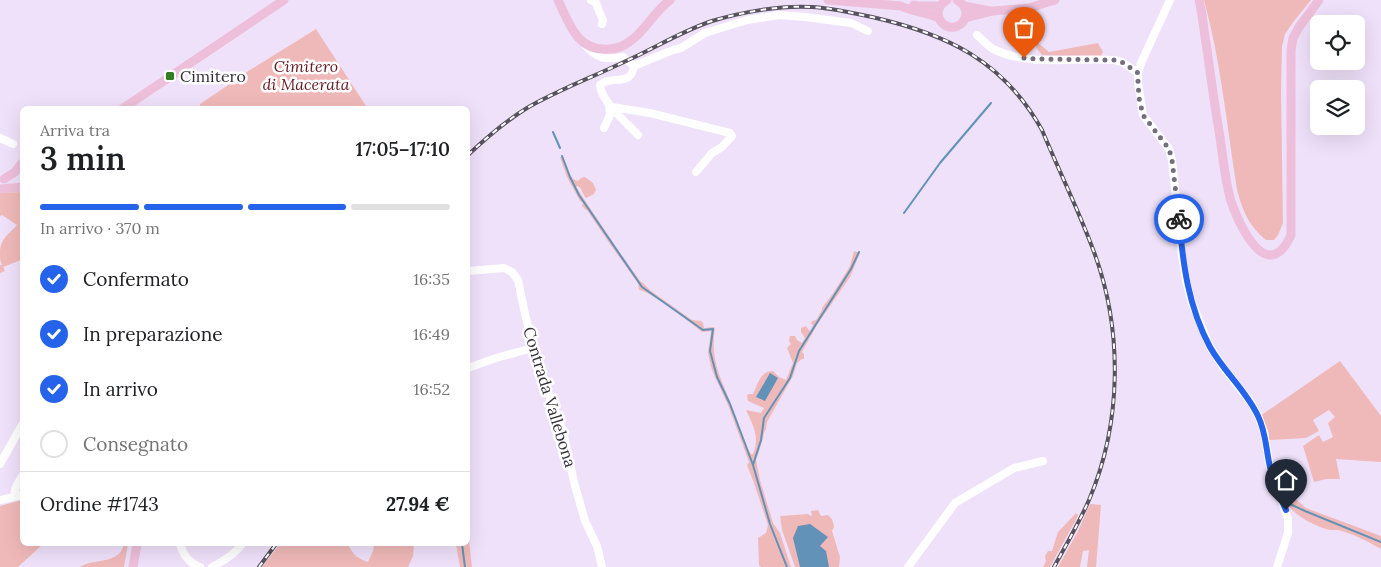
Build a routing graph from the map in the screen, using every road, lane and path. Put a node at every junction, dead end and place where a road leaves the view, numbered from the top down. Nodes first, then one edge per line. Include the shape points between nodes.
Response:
1 (284, 0) edge
2 (558, 0) edge
3 (591, 0) edge
4 (670, 0) edge
5 (828, 0) edge
6 (1055, 0) edge
7 (1170, 0) edge
8 (1319, 0) edge
9 (848, 1) edge
10 (1200, 1) edge
11 (918, 3) edge
12 (941, 3) edge
13 (961, 3) edge
14 (901, 6) junction
15 (993, 11) junction
16 (939, 18) junction
17 (965, 18) junction
18 (602, 24) dead end
19 (868, 31) dead end
20 (977, 36) dead end
21 (582, 41) junction
22 (634, 66) junction
23 (1138, 73) junction
24 (126, 106) edge
25 (610, 106) junction
26 (604, 128) dead end
27 (638, 135) dead end
28 (0, 138) edge
29 (13, 144) dead end
30 (20, 167) edge
31 (696, 172) dead end
32 (20, 176) edge
33 (2, 180) edge
34 (20, 187) edge
35 (0, 189) edge
36 (470, 271) edge
37 (533, 348) junction
38 (470, 367) edge
39 (20, 428) edge
40 (1043, 461) dead end
41 (0, 463) edge
42 (20, 480) edge
43 (19, 496) edge
44 (1, 500) edge
45 (137, 546) edge
46 (181, 546) edge
47 (240, 546) edge
48 (133, 567) edge
49 (200, 567) edge
50 (212, 567) edge
51 (602, 567) edge
52 (908, 567) edge
53 (1277, 567) edge

1 - 24 main road
2 - 21 main road via 569,25
3 - 18 street via 596,3
4 - 21 main road via 633,40 624,45 603,50
5 - 9 main road
6 - 15 main road via 1029,8
7 - 23 street
8 - 10 main road via 1293,38 1291,235 1287,245 1272,255 1258,250 1249,238 1231,200
9 - 14 main road
11 - 12 main road via 918,6
11 - 14 main road
12 - 16 main road
13 - 15 main road
13 - 17 main road via 966,10
14 - 16 main road
15 - 17 main road
16 - 17 main road via 944,25 953,27 960,25
19 - 22 street via 851,23 805,16 747,20 706,33 681,48
20 - 23 street via 996,50 1015,56 1114,60
21 - 22 street via 588,49 607,60 623,57
22 - 25 street via 625,79 604,81 600,85
23 - 53 street via 1143,115 1169,149 1172,160 1182,254 1192,304 1210,347 1252,404 1264,432 1270,468 1288,519 1288,533
25 - 26 street
25 - 27 street
25 - 31 street via 730,133 732,136 722,148 712,153
28 - 29 street
30 - 33 main road
32 - 33 main road
34 - 35 main road
36 - 37 street, Contrada Vallebona via 504,268 516,276
37 - 38 street
37 - 51 street, Contrada Vallebona via 563,431 585,522 597,546
39 - 41 street
40 - 52 street via 1014,468 955,503
42 - 43 street via 14,492
43 - 44 street
45 - 48 main road
46 - 49 street via 187,559
47 - 50 street

